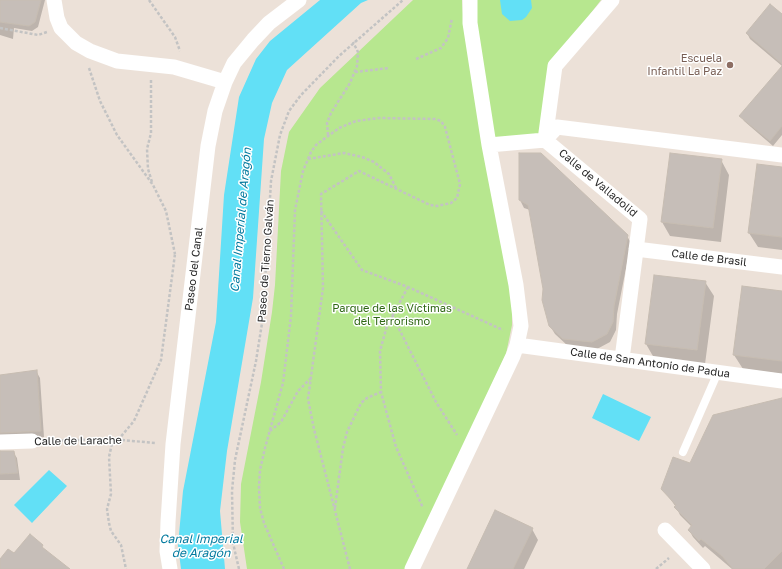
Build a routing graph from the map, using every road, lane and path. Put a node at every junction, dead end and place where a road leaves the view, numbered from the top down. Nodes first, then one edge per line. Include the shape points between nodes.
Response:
1 (54, 0) edge
2 (149, 0) edge
3 (298, 0) edge
4 (403, 0) edge
5 (470, 0) edge
6 (612, 0) edge
7 (453, 16) dead end
8 (0, 28) edge
9 (61, 28) junction
10 (353, 42) junction
11 (84, 48) junction
12 (416, 59) dead end
13 (153, 64) junction
14 (389, 68) dead end
15 (187, 70) junction
16 (355, 72) junction
17 (225, 82) junction
18 (328, 136) junction
19 (544, 140) junction
20 (489, 145) junction
21 (782, 155) edge
22 (308, 159) junction
23 (153, 185) junction
24 (396, 189) junction
25 (321, 211) junction
26 (636, 249) junction
27 (181, 252) dead end
28 (175, 254) junction
29 (782, 267) edge
30 (408, 287) junction
31 (392, 315) junction
32 (505, 331) dead end
33 (517, 345) junction
34 (622, 359) junction
35 (718, 372) junction
36 (311, 378) junction
37 (782, 381) edge
38 (381, 392) junction
39 (270, 432) junction
40 (113, 439) junction
41 (460, 439) dead end
42 (118, 440) junction
43 (32, 441) joint
44 (0, 442) edge
45 (156, 443) dead end
46 (683, 452) dead end
47 (424, 510) dead end
48 (335, 511) junction
49 (665, 530) dead end
50 (126, 569) edge
51 (170, 569) edge
52 (239, 569) edge
53 (284, 569) edge
54 (350, 569) edge
55 (412, 569) edge
56 (703, 569) edge

1 - 9 street via 56,18
2 - 15 path via 174,37
3 - 17 street, Paseo del Canal via 269,23 253,40 234,63
4 - 10 path, Paseo de Tierno Galván
5 - 20 street via 470,23
6 - 19 street via 555,66
7 - 12 path via 448,38 441,48
8 - 9 path via 38,35
9 - 11 street
10 - 16 path via 358,52
10 - 52 path, Paseo de Tierno Galván via 301,95 289,111 274,159 263,317 235,460 232,491 233,543
11 - 13 street via 118,61
11 - 23 path via 100,101 117,135
13 - 15 street
13 - 23 path via 151,132 147,149 148,169
14 - 16 path
15 - 17 street
16 - 18 path via 331,113 327,123
17 - 51 street, Paseo del Canal via 215,111 208,146 174,444 167,551
18 - 22 path via 316,145
18 - 24 path via 356,121 380,118 423,118 441,121 450,139 460,184 457,198 451,203 430,205
19 - 20 street
19 - 21 street via 557,127
19 - 26 street, Calle de Valladolid via 640,219
20 - 33 street via 519,306 520,326
22 - 24 path via 344,153 362,157 374,162 389,174
22 - 39 path via 298,185 291,316 283,383
23 - 28 path via 166,211
24 - 25 path via 359,172 320,194
25 - 30 path via 362,270
25 - 36 path via 323,288
26 - 29 street, Calle de Brasil
26 - 34 street, Calle de Valladolid
27 - 28 path
28 - 42 path via 161,360 134,421
30 - 31 path
30 - 32 path
31 - 38 path via 380,351
31 - 41 path via 436,402
33 - 34 street, Calle de San Antonio de Padua
33 - 55 street
34 - 35 street, Calle de San Antonio de Padua
35 - 37 street, Calle de San Antonio de Padua
35 - 46 lane
36 - 39 path via 298,391 281,422
36 - 48 path via 308,399
38 - 47 path via 396,447
38 - 48 path via 361,403 347,432
39 - 53 path via 260,470 260,508
40 - 42 path, Calle de Larache
40 - 43 path, Calle de Larache
40 - 50 path via 109,457 111,494 107,509 111,531 121,545
42 - 45 path, Calle de Larache
43 - 44 street, Calle de Larache
48 - 54 path
49 - 56 street

